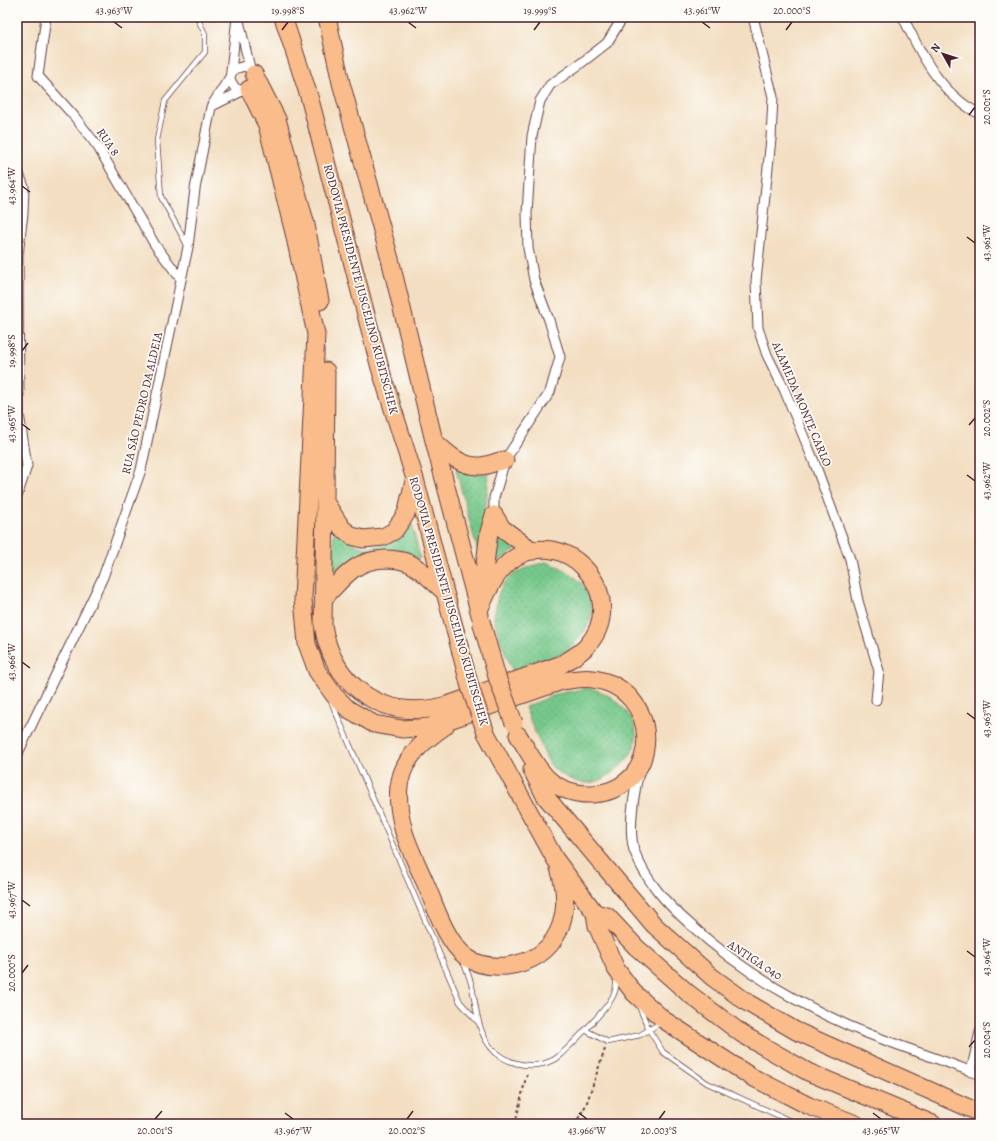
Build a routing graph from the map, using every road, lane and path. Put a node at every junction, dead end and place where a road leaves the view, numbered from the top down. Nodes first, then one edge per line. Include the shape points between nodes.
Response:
1 (46, 17) edge
2 (197, 17) edge
3 (238, 17) edge
4 (283, 17) edge
5 (317, 17) edge
6 (327, 17) edge
7 (623, 17) edge
8 (753, 17) edge
9 (903, 17) edge
10 (230, 75) junction
11 (249, 81) junction
12 (341, 83) junction
13 (211, 107) junction
14 (980, 114) edge
15 (17, 170) edge
16 (188, 247) junction
17 (181, 279) junction
18 (434, 441) junction
19 (505, 460) junction
20 (415, 479) junction
21 (17, 496) edge
22 (325, 502) junction
23 (494, 515) junction
24 (533, 551) junction
25 (445, 592) junction
26 (325, 597) junction
27 (480, 616) junction
28 (322, 680) junction
29 (876, 700) dead end
30 (454, 719) junction
31 (516, 729) junction
32 (17, 755) edge
33 (641, 765) junction
34 (555, 859) junction
35 (595, 913) junction
36 (459, 950) junction
37 (616, 969) junction
38 (634, 993) junction
39 (664, 1020) junction
40 (478, 1022) junction
41 (585, 1030) junction
42 (649, 1030) junction
43 (980, 1032) edge
44 (608, 1042) junction
45 (528, 1066) junction
46 (976, 1074) edge
47 (980, 1114) edge
48 (515, 1124) edge
49 (575, 1124) edge
50 (797, 1124) edge
51 (856, 1124) edge
52 (933, 1124) edge

1 - 17 street, RUA 8 via 38,76 98,146 156,245
2 - 16 lane via 205,34 205,52 165,101 157,140 161,197
3 - 10 street
3 - 11 street
4 - 20 highway, RODOVIA PRESIDENTE JUSCELINO KUBITSCHEK via 309,96 380,368
5 - 12 highway
6 - 12 highway
7 - 19 street via 606,43 550,85 540,100 532,136 527,213 528,248 534,280 560,357 550,392
8 - 29 street, ALAMEDA MONTE CARLO via 773,97 756,281 758,328 767,355 815,464 850,559 858,601 879,671
9 - 14 street via 930,69 952,95
10 - 11 street via 235,88
10 - 11 street via 239,66
10 - 13 street, RUA SÃO PEDRO DA ALDEIA
11 - 13 street
11 - 22 highway via 278,119 306,225 326,333
11 - 28 highway via 267,125 316,334 303,599 307,644
12 - 18 highway via 390,259
13 - 16 street, RUA SÃO PEDRO DA ALDEIA via 195,189
15 - 21 street via 24,187 18,255 19,414 27,466
16 - 17 street, RUA SÃO PEDRO DA ALDEIA
17 - 32 street, RUA SÃO PEDRO DA ALDEIA via 141,470 103,577
18 - 19 highway via 450,455 473,466
18 - 27 highway
19 - 23 street via 494,498
20 - 22 highway via 403,520 394,531 383,537 363,539 352,536 342,528
20 - 25 highway, RODOVIA PRESIDENTE JUSCELINO KUBITSCHEK
22 - 26 highway
23 - 24 highway via 502,528
23 - 27 highway via 489,532
24 - 26 highway via 546,550 571,557 592,577 599,590 602,607 602,616 596,632 586,647 562,664 445,706 424,709 401,708 379,702 356,689 346,679 331,652 323,625
24 - 27 highway via 511,561 501,570 493,581
25 - 26 highway via 410,564 387,559 365,562 350,571
25 - 34 highway, RODOVIA PRESIDENTE JUSCELINO KUBITSCHEK, bridge via 470,687 486,733
27 - 31 highway, bridge via 497,677
28 - 30 highway via 348,709 365,720 384,727 420,728
28 - 40 lane via 460,1002
30 - 33 highway via 562,681 581,678 601,680 620,690 639,709 646,744
30 - 36 highway via 426,739 412,755 402,772 398,792 401,819 408,844 447,931
31 - 33 highway via 546,778 560,788 587,794 608,791 631,778
31 - 47 highway via 545,796 654,925 712,977 748,1003 796,1031
33 - 46 street, ANTIGA 040 via 633,812 634,849 653,887 677,913 718,949 789,996 847,1025
34 - 35 highway, RODOVIA PRESIDENTE JUSCELINO KUBITSCHEK
34 - 36 highway via 564,892 564,917 555,939 544,952 521,964 492,966 475,962
35 - 37 highway via 597,926
35 - 52 highway, RODOVIA PRESIDENTE JUSCELINO KUBITSCHEK via 607,916 688,993 742,1034 808,1072
36 - 40 lane via 472,986
37 - 38 highway
37 - 41 lane via 617,987 613,996
38 - 39 highway
38 - 42 lane
39 - 42 lane
39 - 51 highway via 750,1076 810,1106
40 - 45 lane via 487,1043 496,1053
41 - 44 lane
41 - 45 lane via 555,1059
42 - 44 lane via 640,1035
42 - 50 lane via 663,1052 707,1083
43 - 46 street
44 - 49 path via 586,1105
45 - 48 path

